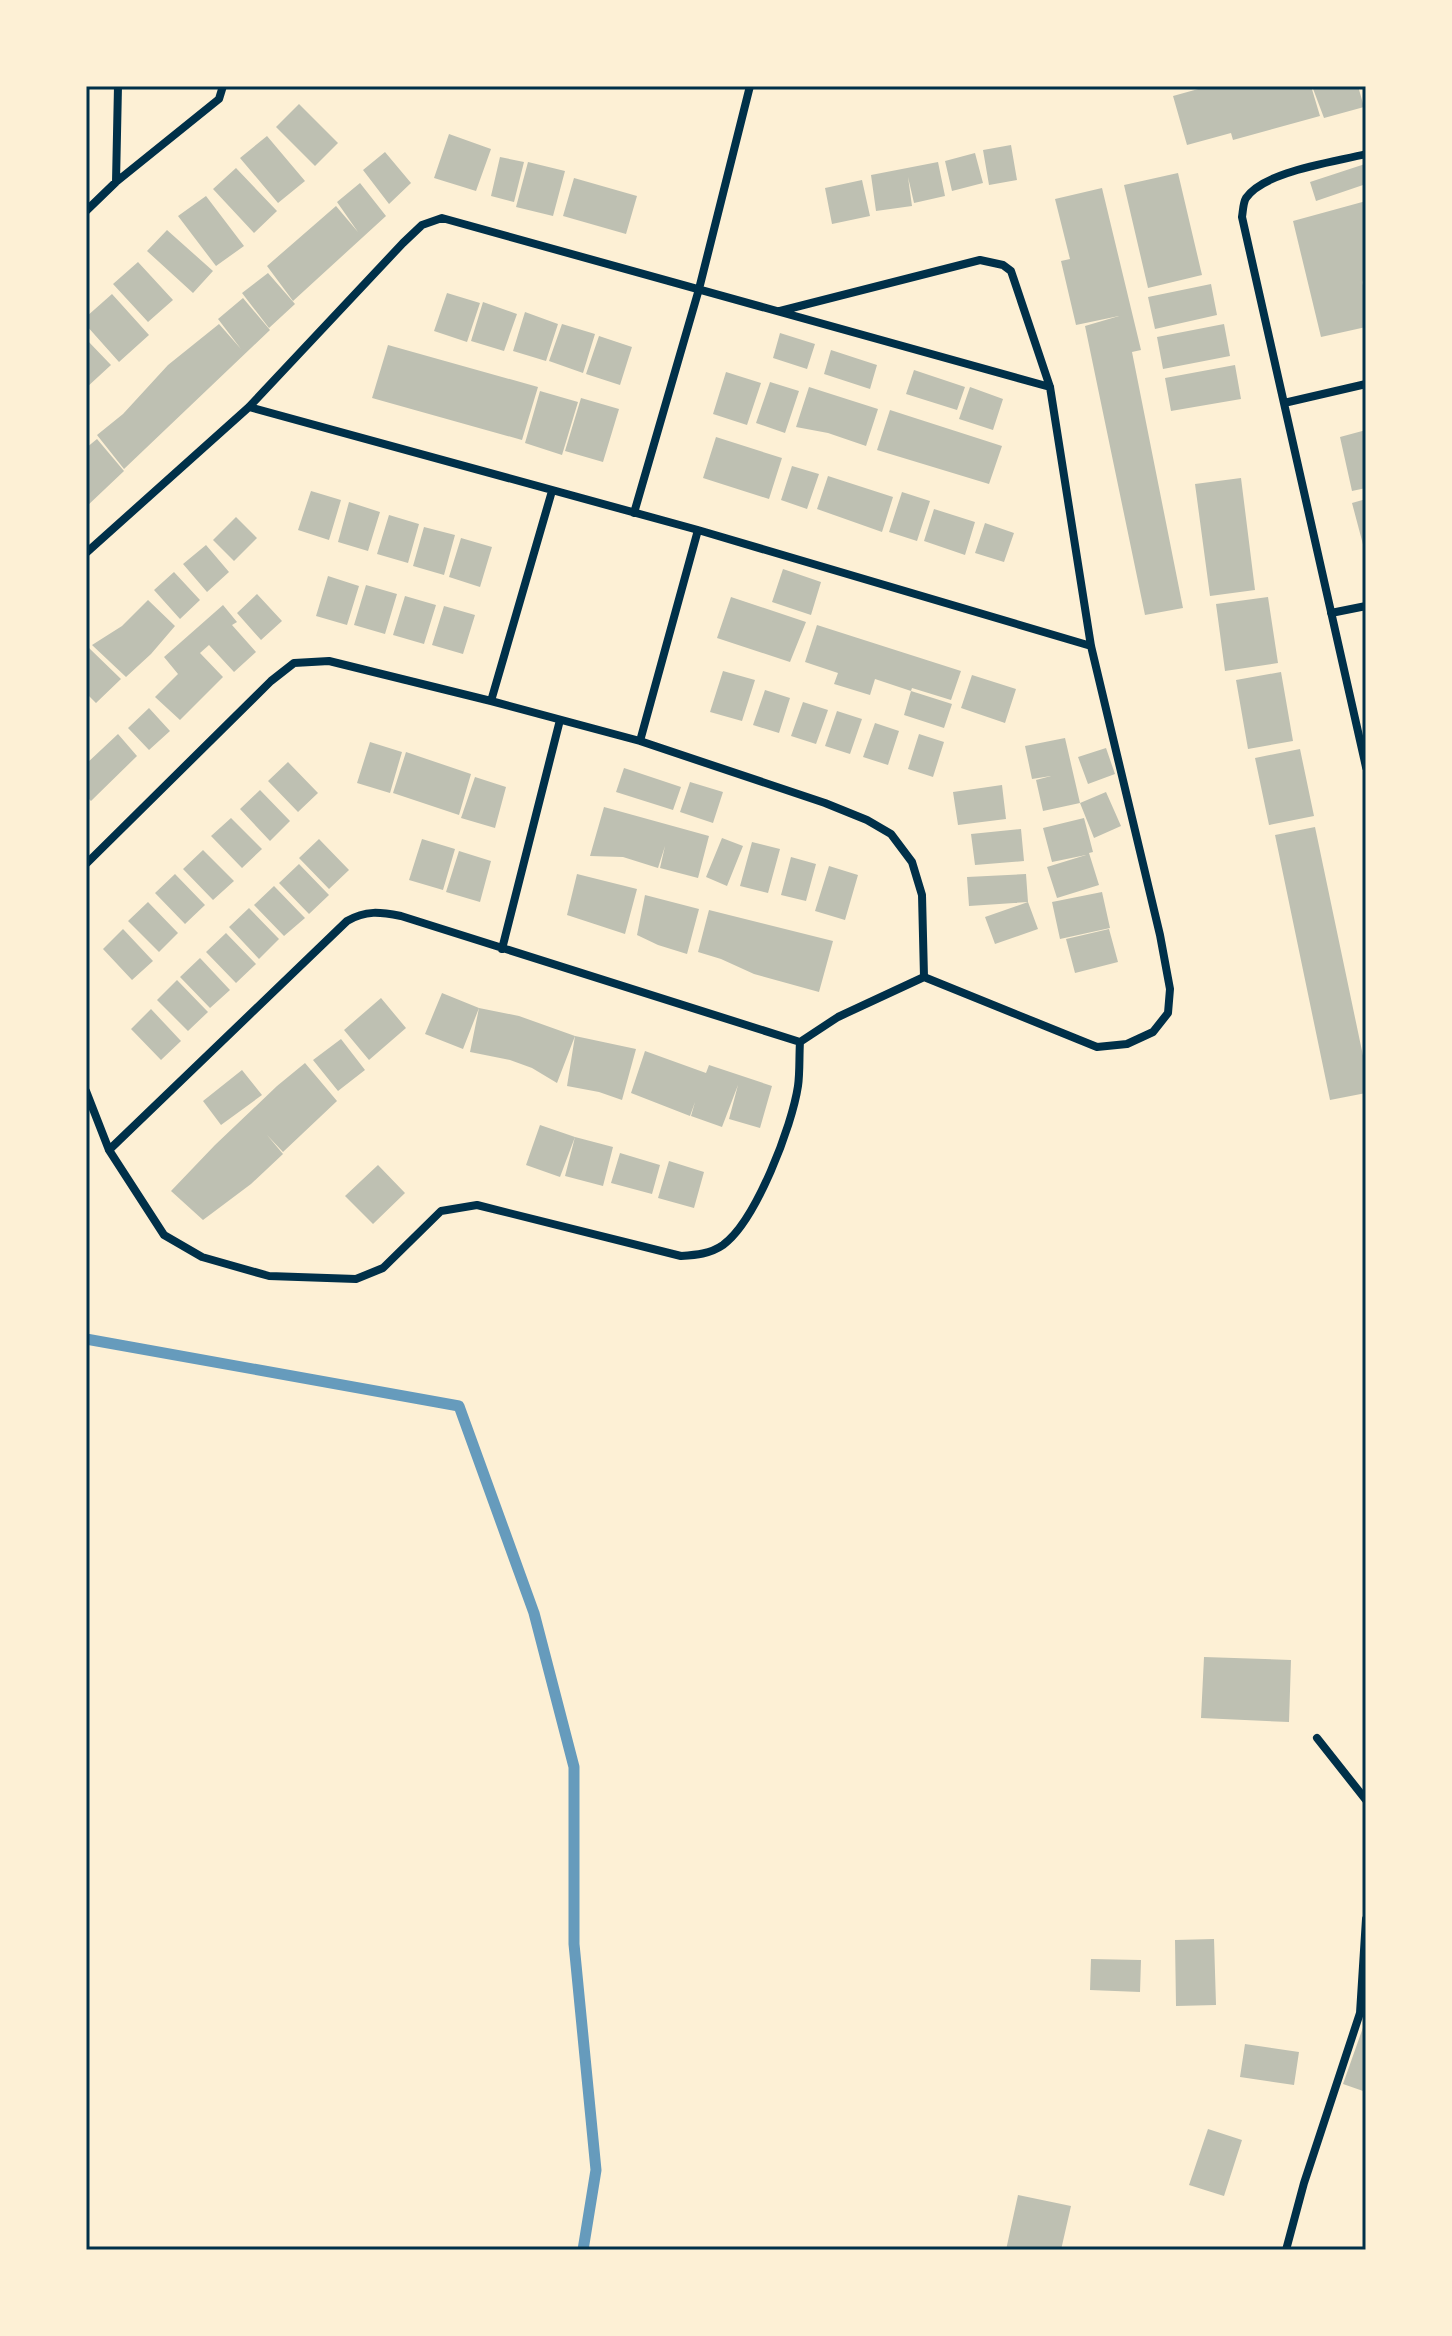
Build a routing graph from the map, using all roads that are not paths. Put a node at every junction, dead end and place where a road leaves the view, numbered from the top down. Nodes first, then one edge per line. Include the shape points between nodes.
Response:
1 (118, 86) edge
2 (223, 86) edge
3 (750, 86) edge
4 (1366, 154) edge
5 (116, 182) junction
6 (86, 211) edge
7 (699, 289) junction
8 (780, 311) junction
9 (1366, 384) edge
10 (1050, 387) junction
11 (1284, 403) junction
12 (249, 407) junction
13 (552, 491) junction
14 (634, 513) junction
15 (698, 530) junction
16 (86, 553) edge
17 (1366, 606) edge
18 (1331, 613) junction
19 (1091, 646) junction
20 (491, 701) junction
21 (560, 720) junction
22 (640, 741) junction
23 (1366, 767) edge
24 (86, 864) edge
25 (502, 949) junction
26 (924, 977) junction
27 (800, 1042) junction
28 (86, 1091) edge
29 (109, 1150) junction
30 (1317, 1738) dead end
31 (1366, 1800) edge
32 (1366, 1919) edge
33 (1288, 2250) edge

1 - 5 street
2 - 5 street via 219,99
3 - 7 street
4 - 11 street via 1275,176 1245,200 1242,217
5 - 6 street
7 - 8 street
7 - 12 street via 442,218 422,225 403,243
7 - 14 street
8 - 10 street
8 - 10 street via 980,260 1003,265 1016,281
9 - 11 street
10 - 19 street
11 - 18 street
12 - 13 street
12 - 16 street
13 - 14 street
13 - 20 street
14 - 15 street
15 - 19 street
15 - 22 street
17 - 18 street
18 - 23 street
19 - 26 street via 1160,935 1170,989 1168,1013 1153,1032 1127,1044 1097,1047
20 - 21 street
20 - 24 street via 329,661 294,663
21 - 22 street
21 - 25 street
22 - 26 street via 825,803 891,834 912,862 922,895
25 - 27 street
25 - 29 street via 401,916 361,913
26 - 27 street via 838,1017
27 - 29 street via 798,1086 780,1151 746,1219 723,1245 704,1254 681,1256 477,1205 441,1211 383,1268 356,1279 269,1276 202,1257 164,1235
28 - 29 street
30 - 31 street
32 - 33 street via 1360,2013 1304,2183

